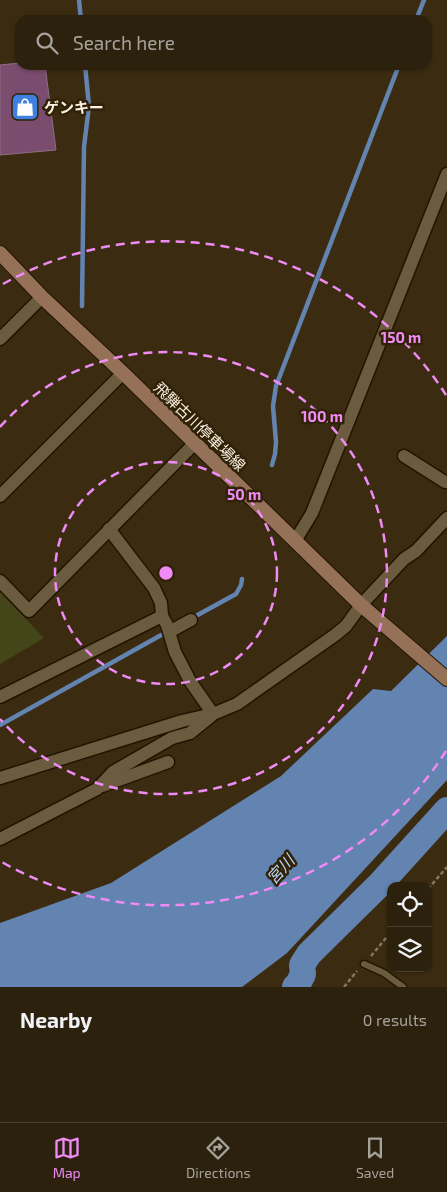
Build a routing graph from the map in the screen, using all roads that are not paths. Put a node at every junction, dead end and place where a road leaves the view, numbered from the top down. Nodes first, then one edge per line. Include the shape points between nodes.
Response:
1 (447, 174) edge
2 (0, 253) edge
3 (42, 297) junction
4 (0, 339) edge
5 (123, 373) junction
6 (194, 443) junction
7 (404, 456) dead end
8 (447, 482) edge
9 (0, 496) edge
10 (447, 518) edge
11 (110, 529) junction
12 (296, 541) junction
13 (0, 582) edge
14 (365, 609) junction
15 (162, 616) junction
16 (191, 620) dead end
17 (169, 632) junction
18 (447, 679) edge
19 (0, 697) edge
20 (213, 714) junction
21 (168, 762) dead end
22 (0, 778) edge
23 (97, 789) junction
24 (0, 839) edge
25 (364, 964) dead end
26 (403, 987) edge

1 - 12 street via 312,513
2 - 3 main road, 飛騨古川停車場線
3 - 4 street
3 - 5 main road, 飛騨古川停車場線
5 - 6 main road, 飛騨古川停車場線
5 - 9 street
6 - 11 street
6 - 12 main road, 飛騨古川停車場線
7 - 8 street
10 - 14 street via 404,559
11 - 13 street via 29,611
11 - 15 street via 154,588 161,603
12 - 14 main road, 飛騨古川停車場線
14 - 18 main road, 飛騨古川停車場線
14 - 20 street via 335,636 237,704
15 - 17 street
15 - 19 street
16 - 17 street
17 - 20 street via 190,681
20 - 22 street
20 - 23 street via 190,733 172,738 113,772
21 - 23 street
23 - 24 street
25 - 26 lane

